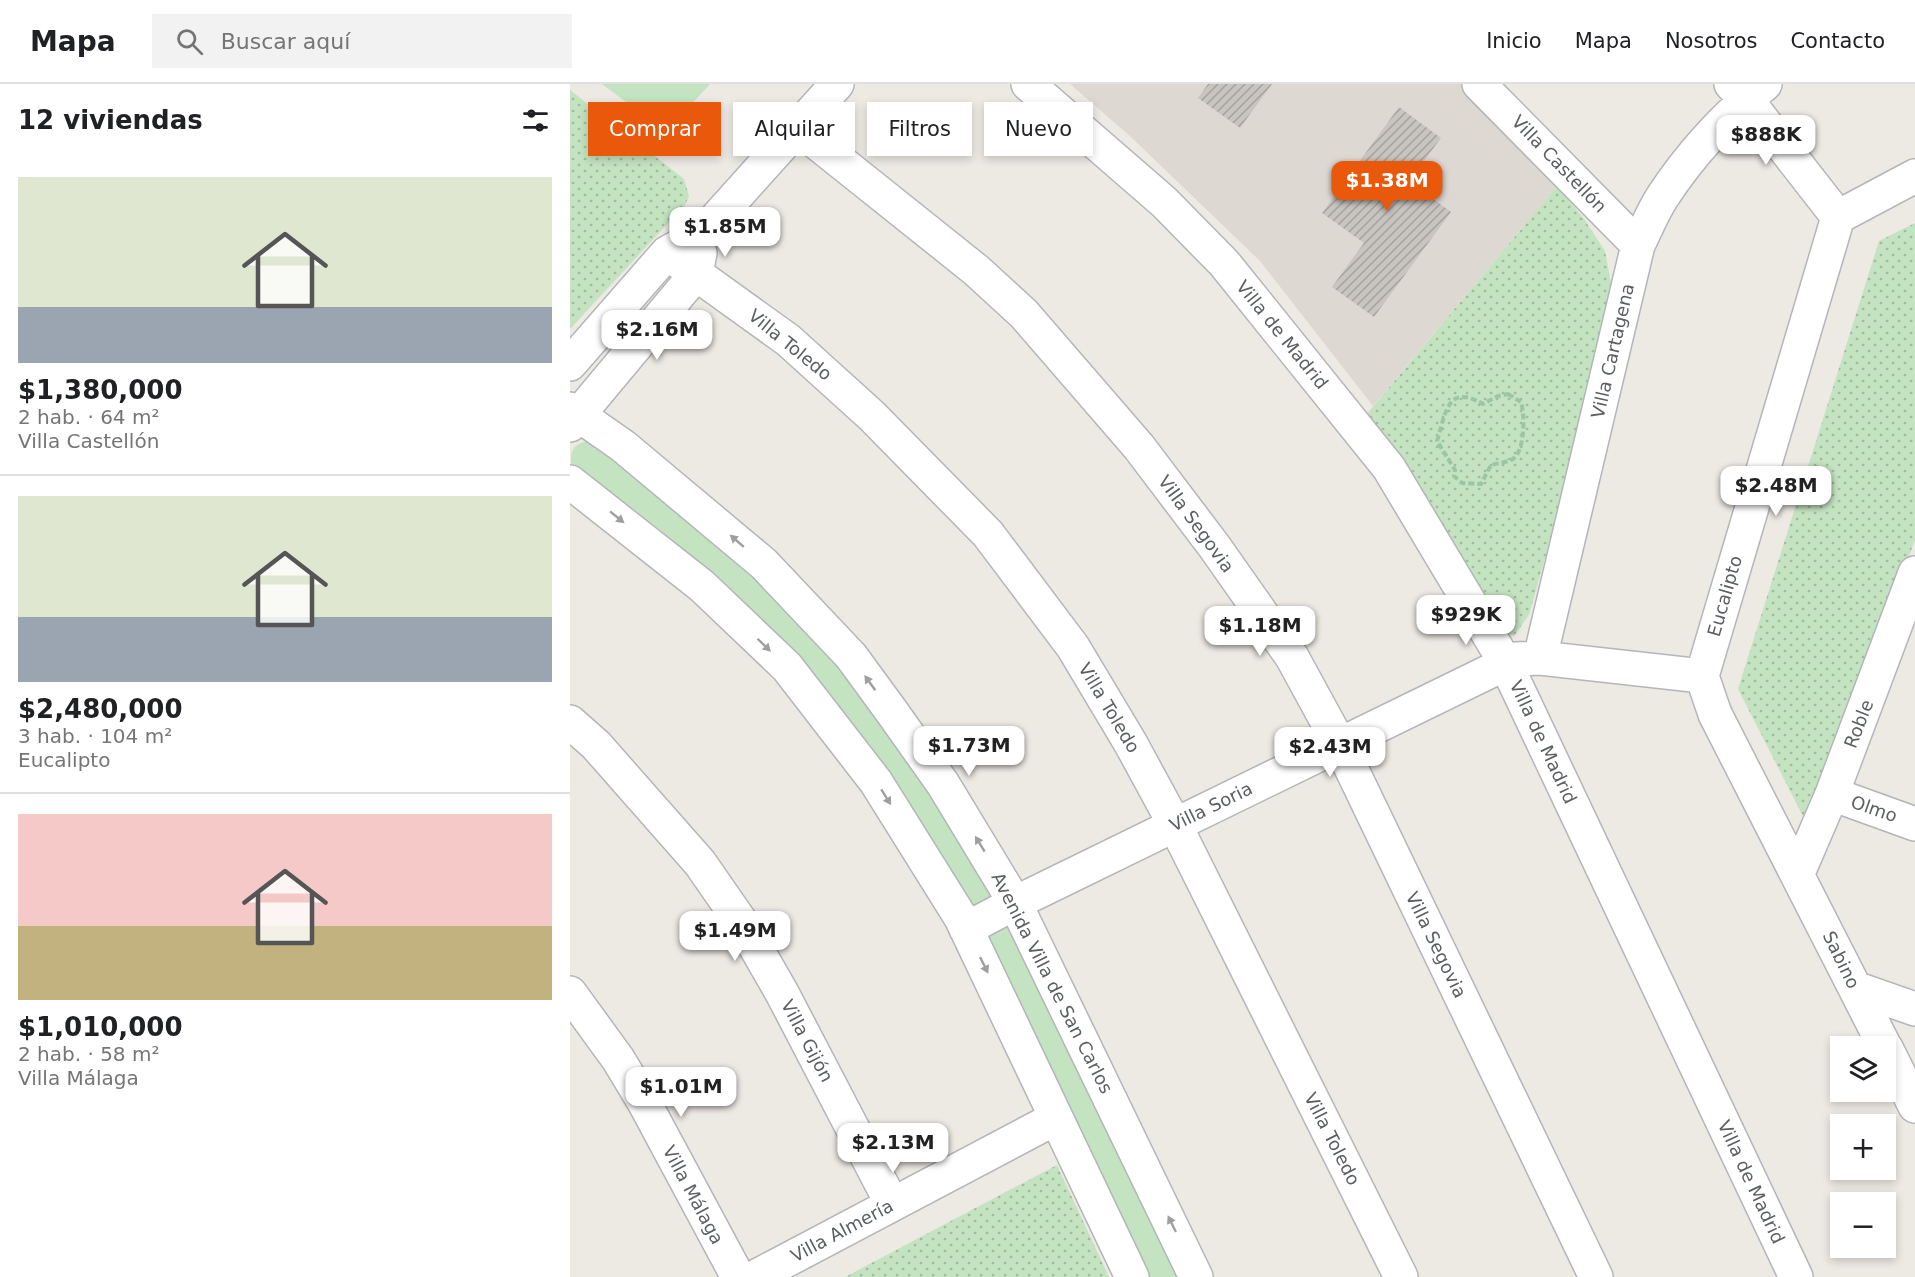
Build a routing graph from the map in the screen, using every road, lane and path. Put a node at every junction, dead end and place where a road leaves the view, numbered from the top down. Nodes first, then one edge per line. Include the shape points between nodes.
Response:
1 (837, 84) edge
2 (1028, 84) edge
3 (1479, 84) edge
4 (1747, 89) edge
5 (820, 102) edge
6 (772, 156) edge
7 (833, 156) edge
8 (1915, 176) edge
9 (1838, 217) junction
10 (703, 234) junction
11 (1638, 245) junction
12 (667, 253) junction
13 (696, 274) junction
14 (570, 364) edge
15 (573, 417) edge
16 (1437, 441) joint
17 (570, 482) edge
18 (1915, 573) edge
19 (1907, 626) edge
20 (1539, 658) junction
21 (1505, 662) junction
22 (1702, 676) junction
23 (570, 722) edge
24 (1340, 745) junction
25 (1832, 794) junction
26 (1915, 824) edge
27 (1175, 825) junction
28 (1798, 873) junction
29 (1015, 903) junction
30 (966, 929) junction
31 (1855, 988) junction
32 (570, 993) edge
33 (1915, 1009) edge
34 (1879, 1036) edge
35 (1896, 1069) edge
36 (1915, 1106) edge
37 (1056, 1118) junction
38 (892, 1204) junction
39 (738, 1277) edge
40 (755, 1277) edge
41 (1132, 1277) edge
42 (1196, 1277) edge
43 (1401, 1277) edge
44 (1596, 1277) edge
45 (1796, 1277) edge

1 - 5 street
2 - 21 street, Villa de Madrid via 1164,202 1224,263 1389,468
3 - 11 street, Villa Castellón
4 - 9 street
4 - 11 street, Villa Cartagena via 1662,196
6 - 10 street
7 - 24 street, Villa Segovia via 976,270 1066,360 1214,546 1292,657
8 - 9 street
9 - 22 street, Eucalipto
10 - 12 street
10 - 13 street
11 - 20 street, Villa Cartagena
12 - 13 street, Villa Toledo
12 - 14 street
13 - 15 street
13 - 27 street, Villa Toledo via 788,340 872,416 988,534 1073,647
29 -> 15 street, Avenida Villa de San Carlos via 943,784 851,656 764,564 623,446
16 - 16 path via 1455,470 1454,476 1462,483 1481,484 1491,465 1513,460 1520,451 1524,442 1521,402 1508,394 1483,405 1467,396 1456,397 1448,404
17 -> 30 street via 702,586 787,667 876,782
18 - 19 street, Roble
19 - 25 street, Roble
20 - 21 street, Villa Soria
20 - 22 street, Villa Soria
21 - 24 street, Villa Soria
21 - 45 street, Villa de Madrid
22 - 28 street via 1715,714
23 - 38 street, Villa Gijón via 649,804 699,863 743,925
24 - 27 street, Villa Soria
24 - 44 street, Villa Segovia
25 - 26 street, Olmo
25 - 28 street, Roble
27 - 29 street, Villa Soria
27 - 43 street, Villa Toledo
28 - 31 street, Sabino
29 - 30 street, Villa Soria
42 -> 29 street, Avenida Villa de San Carlos
30 -> 37 street
31 - 33 street
31 - 34 street, Sabino
32 - 39 street, Villa Málaga via 644,1102
35 - 36 street, Sabino
37 - 38 street, Villa Almería
37 - 41 street
38 - 40 street, Villa Almería

